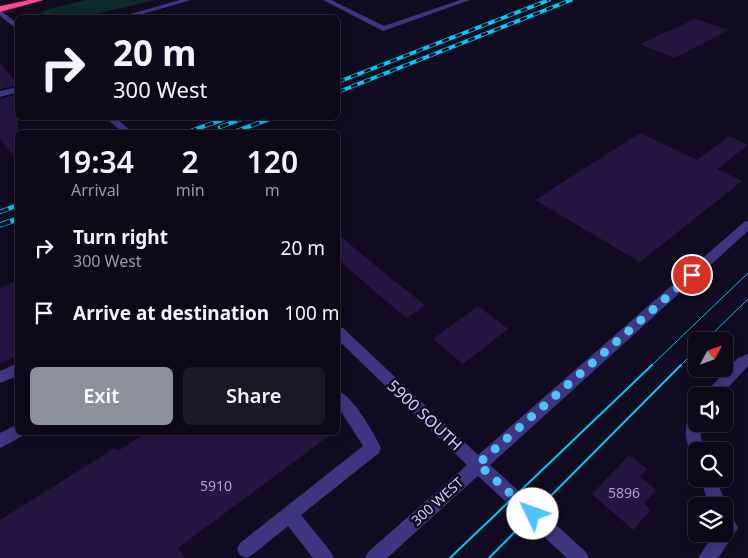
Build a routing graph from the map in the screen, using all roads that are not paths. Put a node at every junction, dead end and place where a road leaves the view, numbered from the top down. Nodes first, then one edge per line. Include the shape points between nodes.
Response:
1 (40, 0) edge
2 (188, 0) edge
3 (326, 0) edge
4 (467, 0) edge
5 (0, 11) edge
6 (130, 15) edge
7 (15, 25) edge
8 (15, 90) edge
9 (0, 94) edge
10 (113, 120) edge
11 (125, 130) edge
12 (748, 225) edge
13 (340, 334) edge
14 (748, 360) edge
15 (15, 370) edge
16 (0, 377) edge
17 (719, 387) edge
18 (340, 399) edge
19 (15, 433) edge
20 (0, 441) edge
21 (478, 464) junction
22 (289, 514) junction
23 (718, 542) edge
24 (246, 549) dead end
25 (325, 558) edge
26 (374, 558) edge
27 (580, 558) edge
28 (707, 558) edge

1 - 5 highway
2 - 6 street
3 - 4 street via 383,30
5 - 7 street
8 - 9 street
10 - 11 street
12 - 21 street, 300 WEST
13 - 21 street, 5900 SOUTH
14 - 17 street
15 - 16 street
18 - 22 street via 373,448
19 - 20 street
21 - 26 street, 300 WEST
21 - 27 street, 5900 SOUTH
22 - 24 street
22 - 25 street
23 - 28 street

